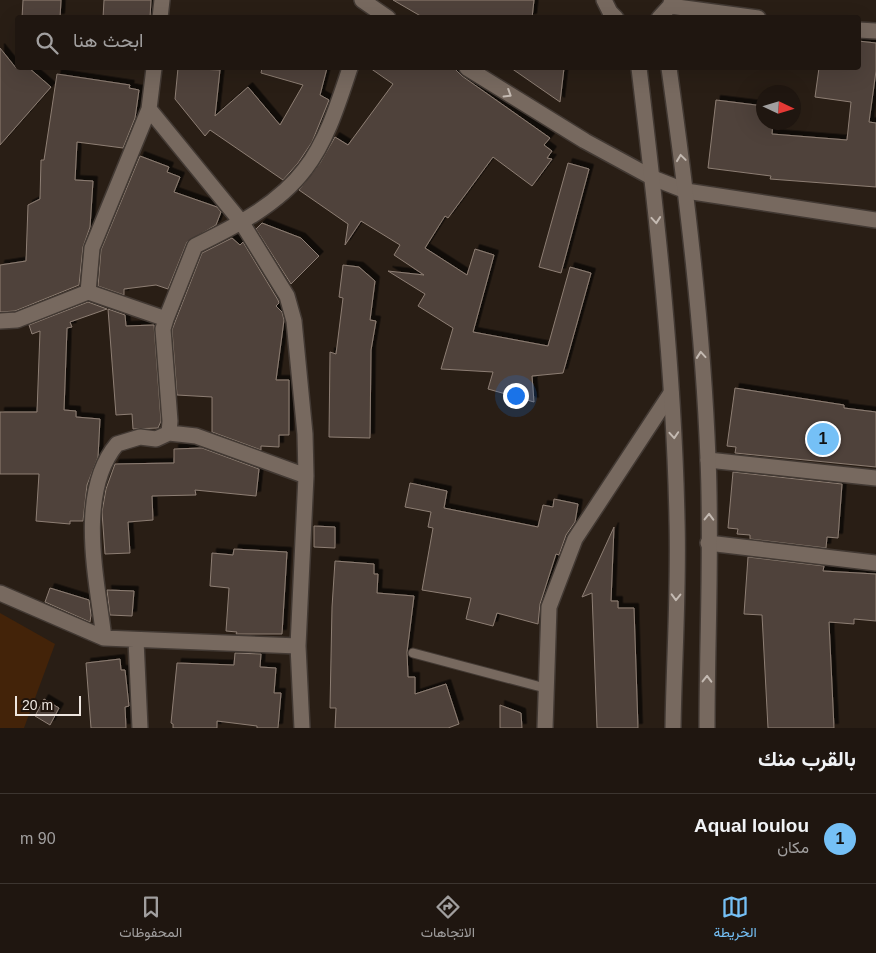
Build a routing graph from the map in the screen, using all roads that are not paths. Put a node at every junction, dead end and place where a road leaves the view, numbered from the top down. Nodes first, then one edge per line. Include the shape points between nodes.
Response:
1 (162, 0) edge
2 (600, 2) edge
3 (367, 8) edge
4 (665, 11) edge
5 (160, 15) edge
6 (382, 15) edge
7 (613, 15) edge
8 (718, 15) edge
9 (861, 30) edge
10 (876, 31) edge
11 (154, 70) edge
12 (349, 70) edge
13 (469, 70) edge
14 (639, 70) edge
15 (669, 70) edge
16 (149, 109) junction
17 (653, 178) junction
18 (686, 192) junction
19 (876, 220) edge
20 (242, 223) junction
21 (88, 292) junction
22 (166, 319) junction
23 (0, 321) edge
24 (671, 393) junction
25 (169, 433) junction
26 (708, 460) junction
27 (306, 476) junction
28 (876, 478) edge
29 (708, 543) junction
30 (876, 563) edge
31 (0, 593) edge
32 (104, 638) junction
33 (136, 640) junction
34 (298, 646) junction
35 (413, 653) dead end
36 (545, 688) junction
37 (140, 728) edge
38 (302, 728) edge
39 (545, 728) edge
40 (673, 728) edge
41 (707, 728) edge

1 - 5 street
2 - 7 street
3 - 6 street
4 - 8 street
9 - 10 street
11 - 16 street
12 - 20 street via 320,145 305,170 269,204
13 -> 17 street via 585,141
14 - 17 street
18 -> 15 street
16 - 20 street
16 - 21 street via 92,248
17 - 18 street
17 -> 24 street
18 - 19 street
26 -> 18 street
20 - 22 street via 195,246
20 - 27 street via 287,296 294,321 299,346
21 - 22 street
21 - 23 street via 17,320
22 - 25 street via 163,329
24 - 36 street via 575,539 549,607
24 -> 40 street via 678,523
25 - 27 street via 196,436
25 - 32 street via 156,438 140,437 121,442 108,458 97,483 93,505 95,559
26 - 28 street
29 -> 26 street
27 - 34 street
29 - 30 street
41 -> 29 street
31 - 32 street
32 - 33 street
33 - 34 street
33 - 37 street
34 - 38 street
35 - 36 lane
36 - 39 street

